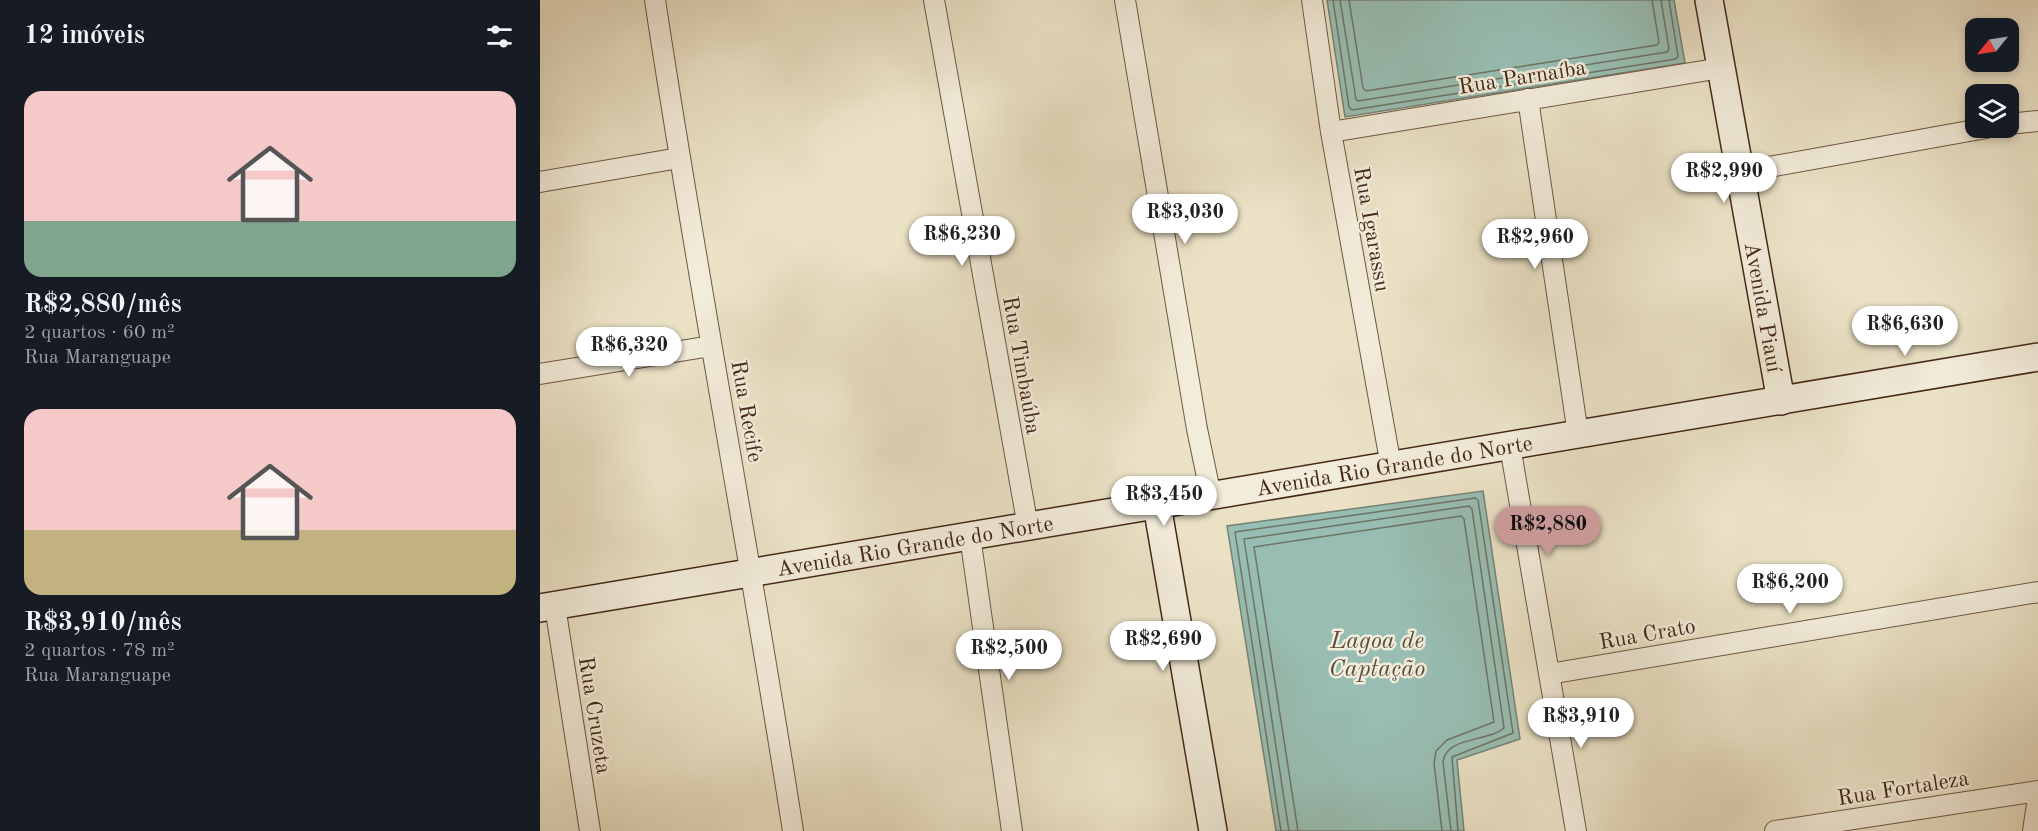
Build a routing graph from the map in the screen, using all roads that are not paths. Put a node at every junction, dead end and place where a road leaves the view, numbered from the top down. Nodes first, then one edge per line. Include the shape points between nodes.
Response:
1 (655, 0) edge
2 (934, 0) edge
3 (1125, 0) edge
4 (1312, 0) edge
5 (1709, 0) edge
6 (1721, 68) junction
7 (1528, 99) junction
8 (2038, 121) edge
9 (2019, 123) edge
10 (1331, 132) junction
11 (1965, 132) edge
12 (679, 158) junction
13 (1741, 171) junction
14 (540, 182) edge
15 (711, 346) junction
16 (2037, 357) edge
17 (540, 374) edge
18 (1781, 400) junction
19 (1578, 434) junction
20 (1510, 446) junction
21 (1391, 466) junction
22 (1211, 496) junction
23 (1157, 505) junction
24 (1028, 527) junction
25 (970, 536) junction
26 (753, 572) junction
27 (2038, 592) edge
28 (548, 607) edge
29 (1549, 674) junction
30 (2038, 791) edge
31 (2038, 798) edge
32 (590, 831) edge
33 (793, 831) edge
34 (1012, 831) edge
35 (1213, 831) edge
36 (1576, 831) edge
37 (1775, 831) edge
38 (2032, 831) edge

1 - 12 street, Rua Recife
2 - 24 street, Rua Timbaúba
3 - 22 street
4 - 10 street, Rua Igarassu
5 - 6 main road, Avenida Piauí
6 - 7 street, Rua Parnaíba
6 - 13 main road, Avenida Piauí
7 - 10 street, Rua Parnaíba
7 - 19 street
8 - 9 street
10 - 21 street, Rua Igarassu
11 - 13 street
12 - 14 street
12 - 15 street, Rua Recife
13 - 18 main road, Avenida Piauí
15 - 17 street
15 - 26 street, Rua Recife
16 - 18 main road, Avenida Rio Grande do Norte
18 - 19 main road, Avenida Rio Grande do Norte
19 - 20 main road, Avenida Rio Grande do Norte
20 - 21 main road, Avenida Rio Grande do Norte
20 - 29 street
21 - 22 main road, Avenida Rio Grande do Norte
22 - 23 main road, Avenida Rio Grande do Norte
23 - 24 main road, Avenida Rio Grande do Norte
23 - 35 main road
24 - 25 main road, Avenida Rio Grande do Norte
25 - 26 main road, Avenida Rio Grande do Norte
25 - 34 street
26 - 28 main road, Avenida Rio Grande do Norte
26 - 33 street, Rua Recife
27 - 29 street, Rua Crato
28 - 32 street, Rua Cruzeta
29 - 36 street
30 - 37 street, Rua Fortaleza
31 - 38 street

